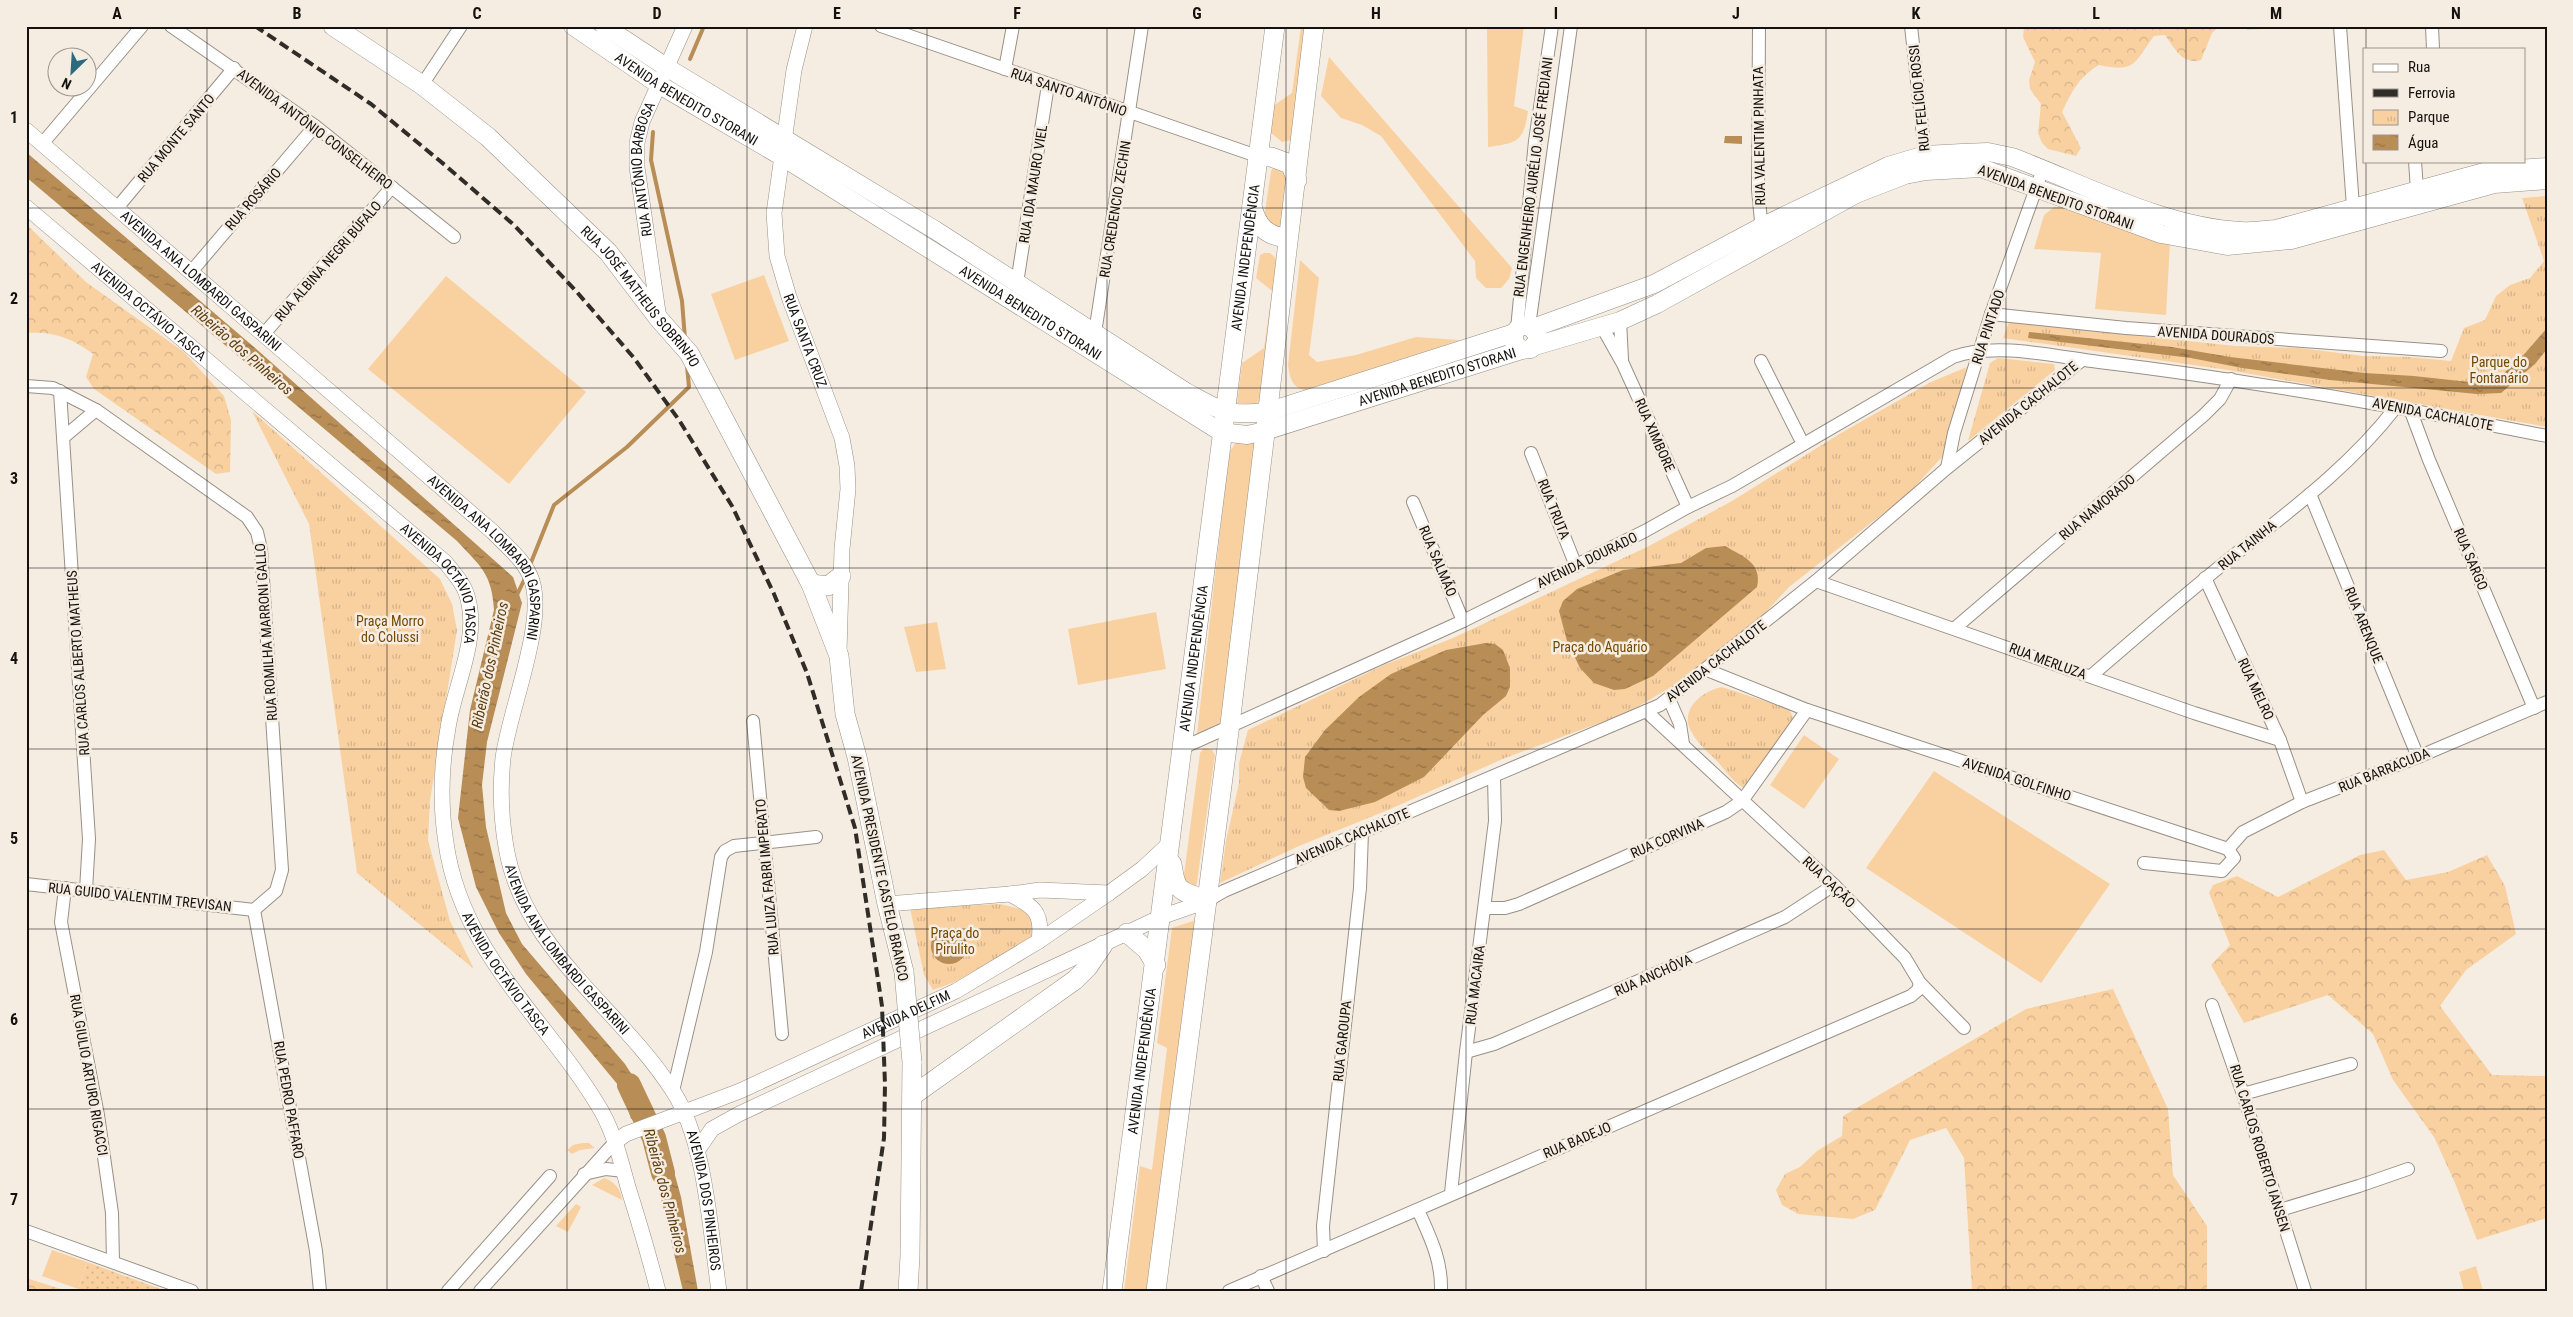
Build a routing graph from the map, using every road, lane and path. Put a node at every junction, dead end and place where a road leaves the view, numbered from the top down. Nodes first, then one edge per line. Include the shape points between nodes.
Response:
1 (142, 26) edge
2 (171, 26) edge
3 (333, 26) edge
4 (461, 26) edge
5 (573, 26) edge
6 (604, 26) edge
7 (685, 26) edge
8 (805, 26) edge
9 (881, 26) edge
10 (1013, 26) edge
11 (1142, 26) edge
12 (1274, 26) edge
13 (1314, 26) edge
14 (1552, 26) edge
15 (1571, 26) edge
16 (1759, 26) edge
17 (1911, 26) edge
18 (2340, 26) edge
19 (2432, 26) edge
20 (2434, 48) edge
21 (666, 67) junction
22 (234, 68) junction
23 (1006, 69) junction
24 (658, 84) junction
25 (422, 85) junction
26 (1048, 85) junction
27 (1130, 113) junction
28 (315, 126) junction
29 (26, 130) edge
30 (785, 138) junction
31 (42, 144) junction
32 (781, 156) junction
33 (1257, 156) junction
34 (2415, 162) edge
35 (1926, 163) junction
36 (2547, 167) edge
37 (2043, 169) junction
38 (1296, 180) junction
39 (2547, 180) edge
40 (392, 187) junction
41 (2035, 189) junction
42 (2417, 190) junction
43 (1252, 205) junction
44 (26, 207) edge
45 (2353, 207) junction
46 (118, 208) junction
47 (1761, 227) junction
48 (454, 237) dead end
49 (1287, 238) junction
50 (1765, 245) junction
51 (191, 272) junction
52 (1017, 283) junction
53 (1014, 303) junction
54 (1991, 314) junction
55 (659, 319) junction
56 (1620, 321) junction
57 (1602, 325) junction
58 (1523, 329) junction
59 (1095, 333) junction
60 (263, 335) junction
61 (1528, 348) junction
62 (1980, 349) junction
63 (2441, 351) dead end
64 (1092, 352) junction
65 (2082, 360) junction
66 (1761, 361) dead end
67 (1623, 364) junction
68 (2231, 379) junction
69 (26, 386) edge
70 (60, 391) junction
71 (2396, 407) junction
72 (96, 410) junction
73 (2410, 410) junction
74 (1223, 412) junction
75 (1268, 412) junction
76 (1265, 431) junction
77 (1221, 432) junction
78 (2547, 436) edge
79 (64, 437) junction
80 (1803, 444) junction
81 (1531, 453) dead end
82 (1947, 468) junction
83 (2310, 494) junction
84 (1413, 502) dead end
85 (1688, 506) junction
86 (1576, 566) junction
87 (841, 576) junction
88 (2205, 578) junction
89 (1816, 581) junction
90 (811, 584) junction
91 (1463, 621) junction
92 (1955, 628) junction
93 (839, 656) junction
94 (1706, 670) junction
95 (2091, 676) junction
96 (1669, 699) junction
97 (2547, 702) edge
98 (2534, 708) junction
99 (1807, 710) junction
100 (1646, 711) junction
101 (753, 721) dead end
102 (1230, 724) junction
103 (2280, 740) junction
104 (1683, 744) junction
105 (1182, 748) junction
106 (2418, 757) junction
107 (1494, 777) junction
108 (1742, 801) junction
109 (2302, 802) junction
110 (1362, 832) junction
111 (816, 838) dead end
112 (764, 841) junction
113 (1170, 843) junction
114 (2228, 850) junction
115 (2144, 863) dead end
116 (26, 884) edge
117 (1834, 885) junction
118 (65, 888) junction
119 (86, 890) junction
120 (1109, 893) junction
121 (1010, 894) junction
122 (1207, 901) junction
123 (887, 904) junction
124 (1485, 908) junction
125 (254, 910) junction
126 (1161, 917) junction
127 (1127, 933) junction
128 (1039, 941) junction
129 (1103, 945) junction
130 (1156, 965) junction
131 (1920, 983) junction
132 (2212, 1005) dead end
133 (1964, 1028) dead end
134 (782, 1034) dead end
135 (1466, 1052) junction
136 (2351, 1064) dead end
137 (673, 1091) junction
138 (2243, 1094) junction
139 (912, 1096) junction
140 (684, 1112) junction
141 (620, 1138) junction
142 (697, 1150) junction
143 (2408, 1169) dead end
144 (624, 1171) junction
145 (584, 1174) junction
146 (550, 1176) dead end
147 (1451, 1193) junction
148 (1418, 1210) junction
149 (2280, 1210) junction
150 (26, 1231) edge
151 (1324, 1251) junction
152 (113, 1262) junction
153 (1261, 1276) junction
154 (192, 1291) edge
155 (320, 1291) edge
156 (448, 1291) edge
157 (480, 1291) edge
158 (658, 1291) edge
159 (719, 1291) edge
160 (908, 1291) edge
161 (1112, 1291) edge
162 (1156, 1291) edge
163 (1228, 1291) edge
164 (1268, 1291) edge
165 (1441, 1291) edge
166 (2305, 1291) edge

1 - 31 street
2 - 22 street, AVENIDA ANTÔNIO CONSELHEIRO
3 - 25 main road, RUA JOSÉ MATHEUS SOBRINHO
4 - 25 street
5 - 24 main road, AVENIDA BENEDITO STORANI
6 - 21 main road, AVENIDA BENEDITO STORANI
7 - 21 street, RUA ANTÔNIO BARBOSA
8 - 30 street, RUA SANTA CRUZ via 794,70
9 - 23 street, RUA SANTO ANTÔNIO
10 - 23 street
11 - 27 street, RUA CREDENCIO ZECHIN
12 - 33 main road, AVENIDA INDEPENDÊNCIA
13 - 38 main road
14 - 58 street, RUA ENGENHEIRO AURÉLIO JOSÉ FREDIANI via 1535,141
15 - 58 street, RUA ENGENHEIRO AURÉLIO JOSÉ FREDIANI
16 - 47 street, RUA VALENTIM PINHATA via 1758,189
17 - 35 street, RUA FELÍCIO ROSSI
18 - 45 street
19 - 20 street
21 - 24 street, RUA ANTÔNIO BARBOSA
21 - 30 main road, AVENIDA BENEDITO STORANI
22 - 28 street, AVENIDA ANTÔNIO CONSELHEIRO
22 - 46 street, RUA MONTE SANTO
23 - 26 street, RUA SANTO ANTÔNIO
24 - 32 main road, AVENIDA BENEDITO STORANI
24 - 55 street, RUA ANTÔNIO BARBOSA via 642,122 637,144 637,167
25 - 55 main road, RUA JOSÉ MATHEUS SOBRINHO via 488,137 608,252
26 - 27 street, RUA SANTO ANTÔNIO
26 - 52 street, RUA IDA MAURO VIEL
27 - 33 street, RUA SANTO ANTÔNIO
27 - 59 street, RUA CREDENCIO ZECHIN
28 - 40 street, AVENIDA ANTÔNIO CONSELHEIRO
28 - 51 street, RUA ROSÁRIO
29 - 31 street, AVENIDA ANA LOMBARDI GASPARINI
30 - 32 street, RUA SANTA CRUZ
30 - 52 main road, AVENIDA BENEDITO STORANI
31 - 46 street, AVENIDA ANA LOMBARDI GASPARINI
32 - 53 main road, AVENIDA BENEDITO STORANI
32 - 87 street, RUA SANTA CRUZ via 774,213 777,256 842,438 847,466
33 - 38 main road via 1271,156 1290,164
33 - 43 main road, AVENIDA INDEPENDÊNCIA
34 - 42 street
35 - 37 main road, AVENIDA BENEDITO STORANI via 1988,152
35 - 41 main road, AVENIDA BENEDITO STORANI via 1981,168
35 - 47 main road, AVENIDA BENEDITO STORANI via 1888,166
35 - 50 main road, AVENIDA BENEDITO STORANI via 1856,194
36 - 42 main road, AVENIDA BENEDITO STORANI via 2488,171
37 - 41 street, RUA PINTADO
37 - 45 main road, AVENIDA BENEDITO STORANI via 2156,213 2241,231 2276,229
38 - 49 main road
39 - 41 main road, AVENIDA BENEDITO STORANI via 2494,184 2291,240 2227,246 2161,234
40 - 48 street, AVENIDA ANTÔNIO CONSELHEIRO
40 - 60 street, RUA ALBINA NEGRI BÚFALO
41 - 54 street, RUA PINTADO
42 - 45 main road, AVENIDA BENEDITO STORANI
43 - 49 main road via 1261,228 1274,236
43 - 74 main road, AVENIDA INDEPENDÊNCIA
44 - 141 street, AVENIDA OCTÁVIO TASCA via 445,562 463,586 468,599 470,630 448,725 442,793 445,842 458,894 476,937
46 - 51 street, AVENIDA ANA LOMBARDI GASPARINI
47 - 50 street, RUA VALENTIM PINHATA
47 - 58 main road, AVENIDA BENEDITO STORANI via 1654,284
49 - 75 main road
50 - 56 main road, AVENIDA BENEDITO STORANI
51 - 60 street, AVENIDA ANA LOMBARDI GASPARINI
52 - 53 main road
52 - 59 main road, AVENIDA BENEDITO STORANI
53 - 64 main road, AVENIDA BENEDITO STORANI
54 - 62 street, RUA PINTADO
54 - 63 street, AVENIDA DOURADOS via 2126,328
55 - 90 main road, RUA JOSÉ MATHEUS SOBRINHO via 689,353
56 - 57 main road, AVENIDA BENEDITO STORANI
56 - 67 street, RUA XIMBORE
57 - 61 main road, AVENIDA BENEDITO STORANI
57 - 67 street, RUA XIMBORE
58 - 61 main road via 1538,340
58 - 75 main road, AVENIDA BENEDITO STORANI
59 - 64 main road
59 - 74 main road, AVENIDA BENEDITO STORANI
60 - 137 street, AVENIDA ANA LOMBARDI GASPARINI via 493,532 522,562 532,580 534,621 503,758 506,849 521,895 537,928
61 - 76 main road, AVENIDA BENEDITO STORANI
62 - 65 street, AVENIDA CACHALOTE
62 - 80 street, AVENIDA DOURADO via 1952,357
62 - 82 street, RUA PINTADO via 1954,433
64 - 77 main road, AVENIDA BENEDITO STORANI
65 - 68 street, AVENIDA CACHALOTE
65 - 82 street, AVENIDA CACHALOTE
66 - 80 street
67 - 85 street, RUA XIMBORE
68 - 71 street, AVENIDA CACHALOTE
68 - 92 street, RUA NAMORADO via 2220,399 2204,415
69 - 70 street, RUA ROMILHA MARRONI GALLO
70 - 72 street, RUA ROMILHA MARRONI GALLO
70 - 79 street, RUA CARLOS ALBERTO MATHEUS
71 - 73 street, AVENIDA CACHALOTE
71 - 83 street, RUA TAINHA via 2374,437
72 - 79 street
72 - 125 street, RUA ROMILHA MARRONI GALLO via 247,517 257,532 261,549 282,870 276,891
73 - 78 street, AVENIDA CACHALOTE
73 - 98 street, RUA SARGO
74 - 75 main road, AVENIDA BENEDITO STORANI
74 - 77 main road, AVENIDA INDEPENDÊNCIA
75 - 76 main road
76 - 77 main road, AVENIDA BENEDITO STORANI via 1248,434
76 - 102 main road
77 - 105 main road, AVENIDA INDEPENDÊNCIA
79 - 119 street, RUA CARLOS ALBERTO MATHEUS via 89,839
80 - 85 street, AVENIDA DOURADO via 1732,486
81 - 86 street, RUA TRUTA
82 - 89 street, AVENIDA CACHALOTE
83 - 88 street, RUA TAINHA
83 - 106 street, RUA ARENQUE
84 - 91 street, RUA SALMÃO
85 - 86 street, AVENIDA DOURADO
86 - 91 street, AVENIDA DOURADO
87 - 90 main road via 828,586
87 - 93 street, RUA SANTA CRUZ
88 - 95 street, RUA TAINHA
88 - 103 street, RUA MELRO
89 - 92 street, RUA MERLUZA
89 - 94 street, AVENIDA CACHALOTE
90 - 93 main road, RUA JOSÉ MATHEUS SOBRINHO
91 - 102 street, AVENIDA DOURADO
92 - 95 street, RUA MERLUZA
93 - 123 main road, AVENIDA PRESIDENTE CASTELO BRANCO via 845,714
94 - 96 street, AVENIDA CACHALOTE
94 - 99 street, AVENIDA GOLFINHO
95 - 103 street, RUA MERLUZA
96 - 100 street, AVENIDA CACHALOTE
96 - 104 street via 1680,724
97 - 98 street, RUA BARRACUDA
98 - 106 street, RUA BARRACUDA
99 - 108 street, RUA CORVINA
99 - 114 street, AVENIDA GOLFINHO
100 - 104 street, RUA CAÇÃO
100 - 107 street, AVENIDA CACHALOTE
101 - 112 street, RUA LUIZA FABRI IMPERATO
102 - 105 street, AVENIDA DOURADO
102 - 122 main road
103 - 109 street, RUA MELRO
104 - 108 street, RUA CAÇÃO
105 - 113 main road, AVENIDA INDEPENDÊNCIA
106 - 109 street, RUA BARRACUDA
107 - 110 street, AVENIDA CACHALOTE
107 - 124 street, RUA MACAIRA via 1495,821
108 - 117 street, RUA CAÇÃO
108 - 124 street, RUA CORVINA via 1726,812 1519,904
109 - 114 street, RUA BARRACUDA via 2243,832
110 - 122 street, AVENIDA CACHALOTE
110 - 151 street, RUA GAROUPA via 1360,888 1323,1226
111 - 112 street
112 - 134 street, RUA LUIZA FABRI IMPERATO
112 - 137 street via 734,846 721,857 706,952
113 - 120 street, AVENIDA DELFIM
113 - 122 main road via 1175,884 1179,889
113 - 126 main road, AVENIDA INDEPENDÊNCIA
114 - 115 street via 2234,858 2222,872
116 - 118 street, RUA GUIDO VALENTIM TREVISAN
117 - 131 street, RUA CAÇÃO via 1905,958
117 - 135 street, RUA ANCHÔVA via 1785,917 1494,1044
118 - 119 street, RUA GUIDO VALENTIM TREVISAN
118 - 152 street, RUA GIULIO ARTURO RIGACCI via 62,922 98,1115 112,1214
119 - 125 street, RUA GUIDO VALENTIM TREVISAN
120 - 121 street via 1040,890
120 - 128 street, AVENIDA DELFIM
121 - 123 street
121 - 128 street via 1030,905 1037,914
122 - 126 street, AVENIDA DELFIM
122 - 162 main road
123 - 139 main road, AVENIDA PRESIDENTE CASTELO BRANCO, bridge via 904,972
124 - 135 street, RUA MACAIRA
125 - 155 street, RUA PEDRO PAFFARO via 316,1251
126 - 127 street, AVENIDA DELFIM
126 - 130 main road, AVENIDA INDEPENDÊNCIA
127 - 129 street, AVENIDA DELFIM
127 - 130 main road via 1146,950
128 - 140 street, AVENIDA DELFIM via 956,991 740,1091
129 - 139 main road via 1075,980
129 - 142 street, AVENIDA DELFIM via 722,1122 712,1129
130 - 161 main road, AVENIDA INDEPENDÊNCIA
131 - 133 street, RUA CAÇÃO
131 - 147 street, RUA BADEJO via 1911,996
132 - 138 street, RUA CARLOS ROBERTO IANSEN
135 - 147 street, RUA MACAIRA
136 - 138 street
137 - 140 street, AVENIDA ANA LOMBARDI GASPARINI
138 - 149 street, RUA CARLOS ROBERTO IANSEN
139 - 160 main road, AVENIDA PRESIDENTE CASTELO BRANCO
140 - 141 street, AVENIDA DELFIM
140 - 142 street, AVENIDA DOS PINHEIROS
141 - 144 street, AVENIDA OCTÁVIO TASCA
141 - 145 street
142 - 159 street, AVENIDA DOS PINHEIROS
143 - 149 street
144 - 145 street via 606,1169
144 - 158 street, AVENIDA OCTÁVIO TASCA
145 - 157 street
146 - 156 street
147 - 148 street, RUA BADEJO
148 - 151 street, RUA BADEJO
148 - 165 street via 1438,1256 1442,1272
149 - 166 street, RUA CARLOS ROBERTO IANSEN
150 - 152 street
151 - 153 street, RUA BADEJO
152 - 154 street
153 - 163 street, RUA BADEJO
153 - 164 street

